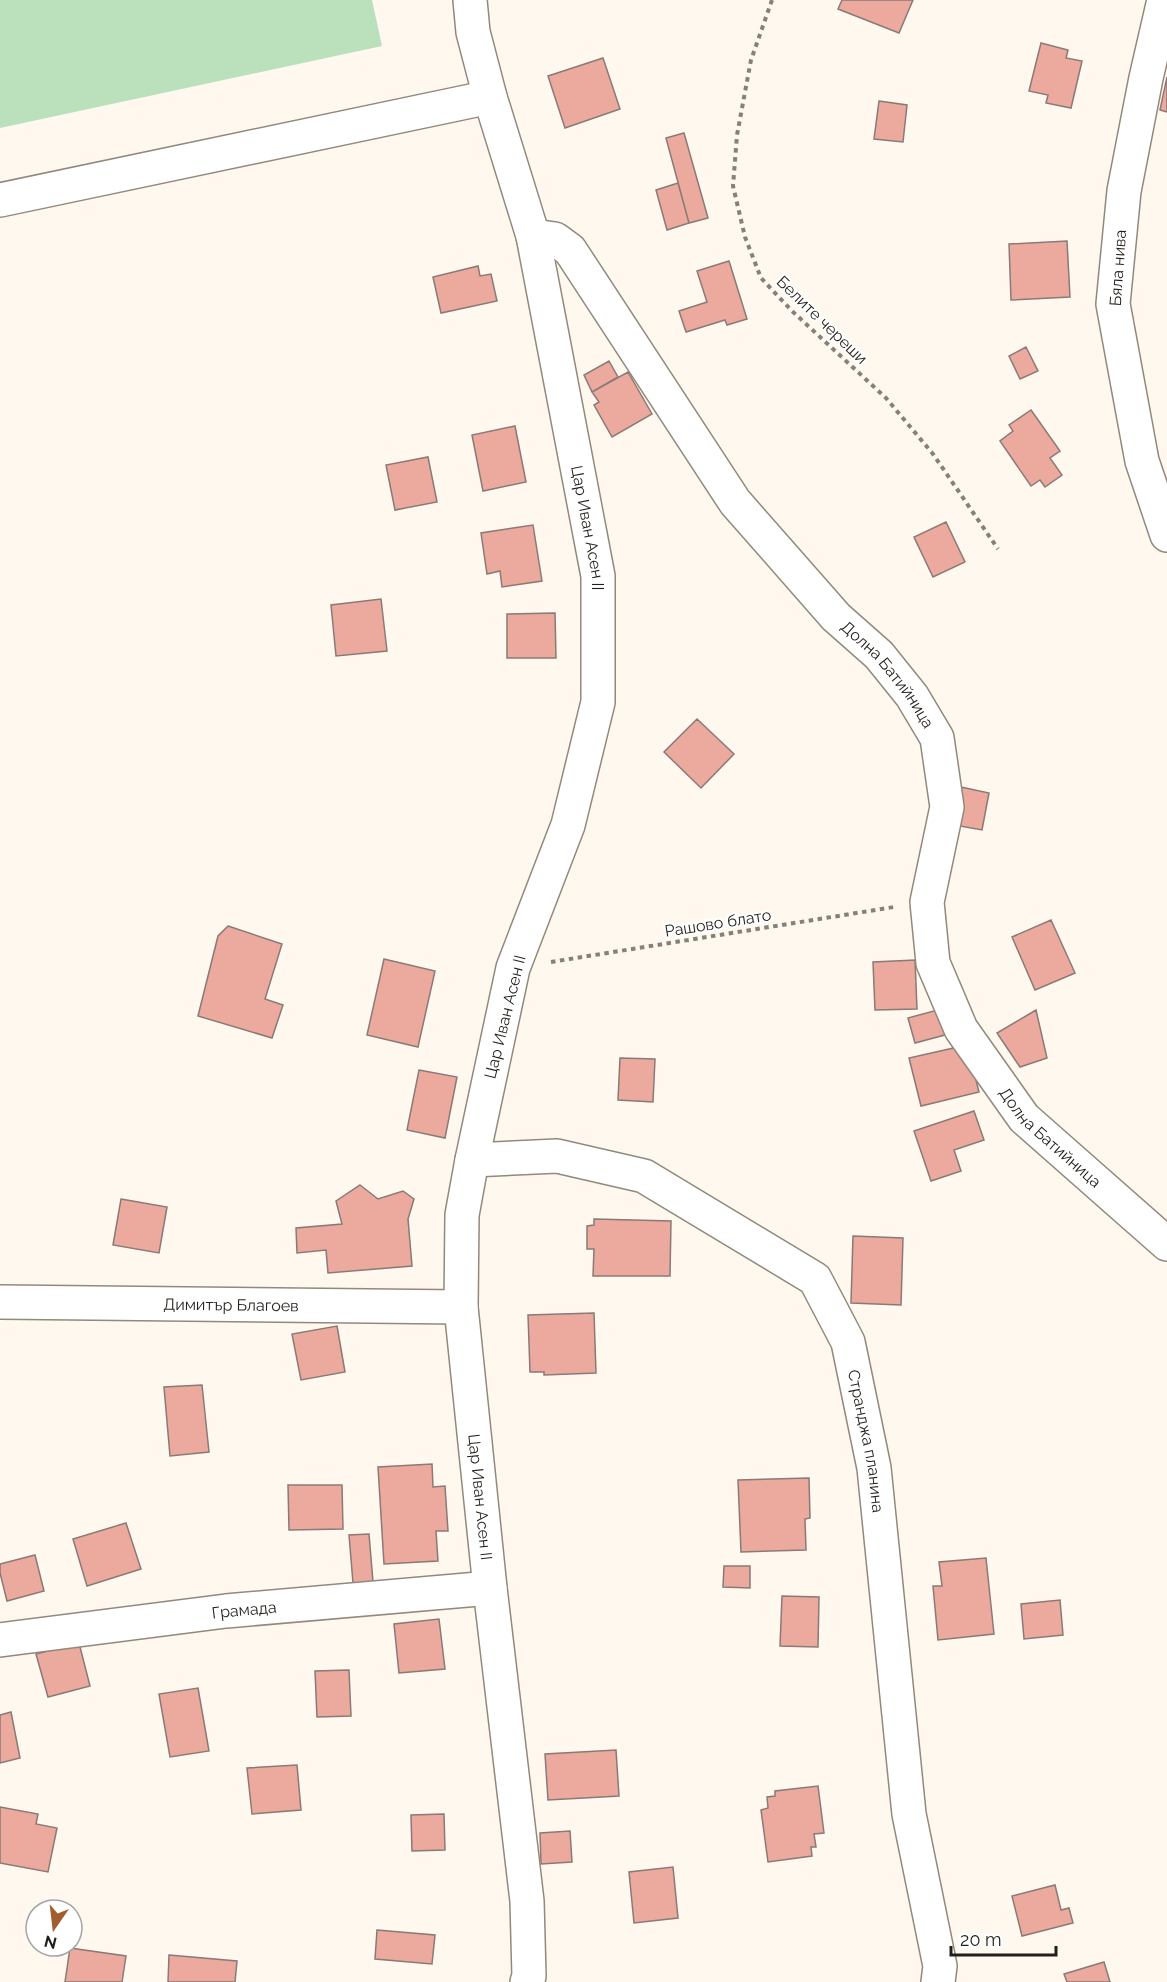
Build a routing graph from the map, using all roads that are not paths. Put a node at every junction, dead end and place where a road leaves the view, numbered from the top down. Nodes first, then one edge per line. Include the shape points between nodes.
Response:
1 (470, 0) edge
2 (1164, 0) edge
3 (490, 97) junction
4 (0, 200) edge
5 (533, 236) junction
6 (1167, 535) edge
7 (472, 1160) junction
8 (1167, 1244) edge
9 (0, 1302) edge
10 (461, 1306) junction
11 (490, 1588) junction
12 (0, 1640) edge
13 (527, 1982) edge
14 (938, 1982) edge

1 - 3 street, Цар Иван Асен II via 473,32
2 - 6 street, Бяла нива via 1124,191 1113,304 1143,461
3 - 4 street
3 - 5 street, Цар Иван Асен II
5 - 7 street, Цар Иван Асен II via 598,576 598,702 568,825 513,968
5 - 8 street, Долна Батийница via 555,239 570,250 735,502 836,617 879,655 912,696 937,738 947,807 927,902 933,963 961,1029 1024,1118
7 - 10 street, Цар Иван Асен II via 462,1215
7 - 14 street, Странджа планина via 557,1156 644,1176 815,1280 848,1342 874,1468 909,1814 940,1966
9 - 10 street, Димитър Благоев
10 - 11 street, Цар Иван Асен II
11 - 12 street, Грамада via 226,1611
11 - 13 street, Цар Иван Асен II via 527,1901

